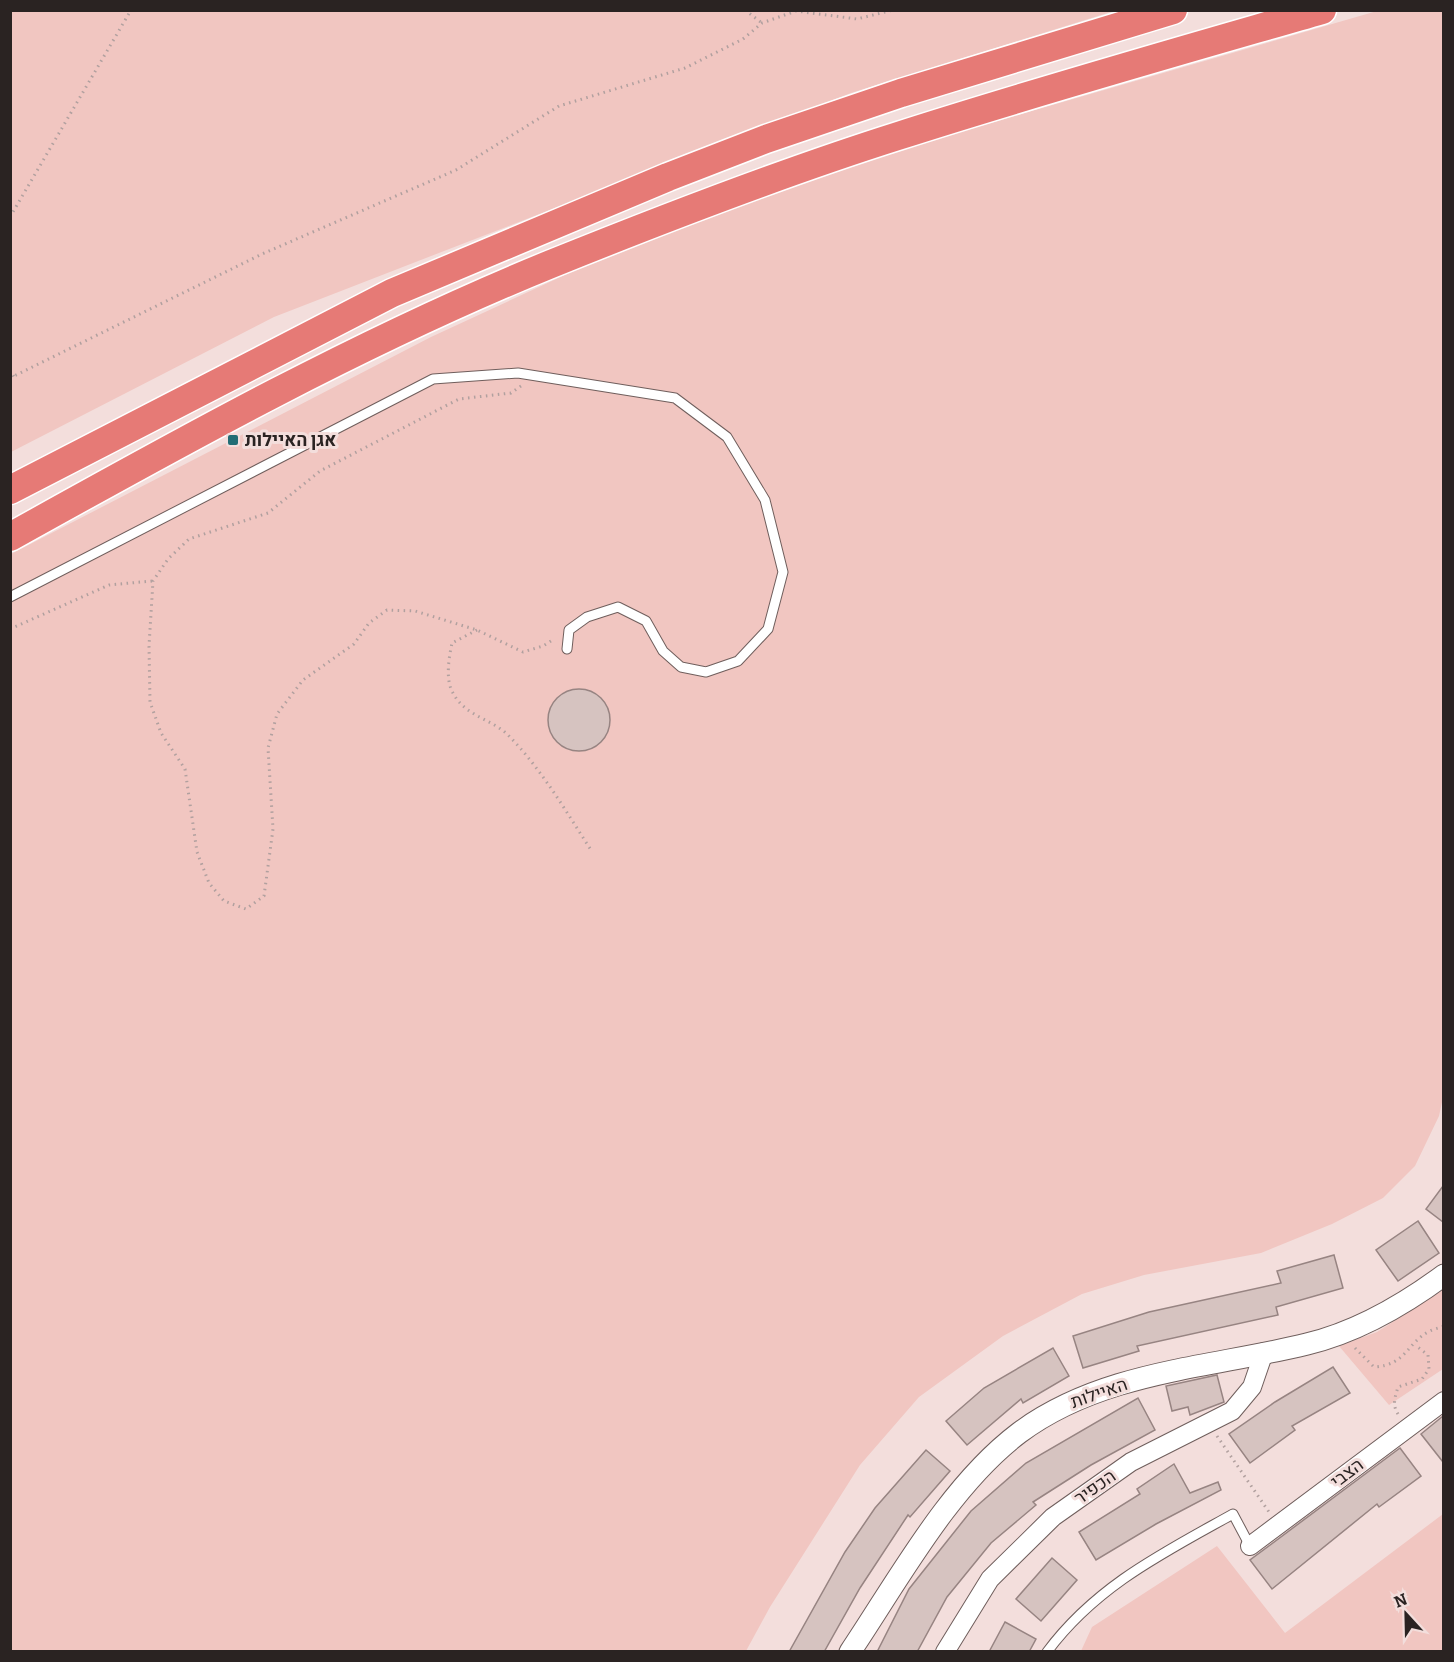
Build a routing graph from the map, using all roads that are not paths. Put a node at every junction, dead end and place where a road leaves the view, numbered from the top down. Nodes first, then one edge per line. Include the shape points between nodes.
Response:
1 (1173, 10) edge
2 (1322, 10) edge
3 (10, 490) edge
4 (10, 537) edge
5 (10, 597) edge
6 (567, 649) dead end
7 (1443, 1275) edge
8 (1264, 1352) junction
9 (1443, 1401) edge
10 (1250, 1546) joint
11 (850, 1652) edge
12 (945, 1652) edge
13 (1047, 1652) edge

1 - 3 highway via 901,93 668,177 392,293
2 - 4 highway via 895,136 549,265 306,378
5 - 6 lane via 433,379 518,373 675,398 727,437 765,500 783,572 768,629 738,661 706,672 681,667 663,651 645,621 618,607 587,617 569,630
7 - 8 street, האיילות via 1386,1314 1343,1333
8 - 11 street, האיילות via 1153,1375 1100,1391 1060,1407 1019,1433 980,1467 947,1508
8 - 12 street, הכפיר via 1252,1387 1232,1411 1131,1462 1053,1516 990,1579
9 - 10 street, הצבי
10 - 13 lane via 1233,1514 1128,1573 1088,1605

